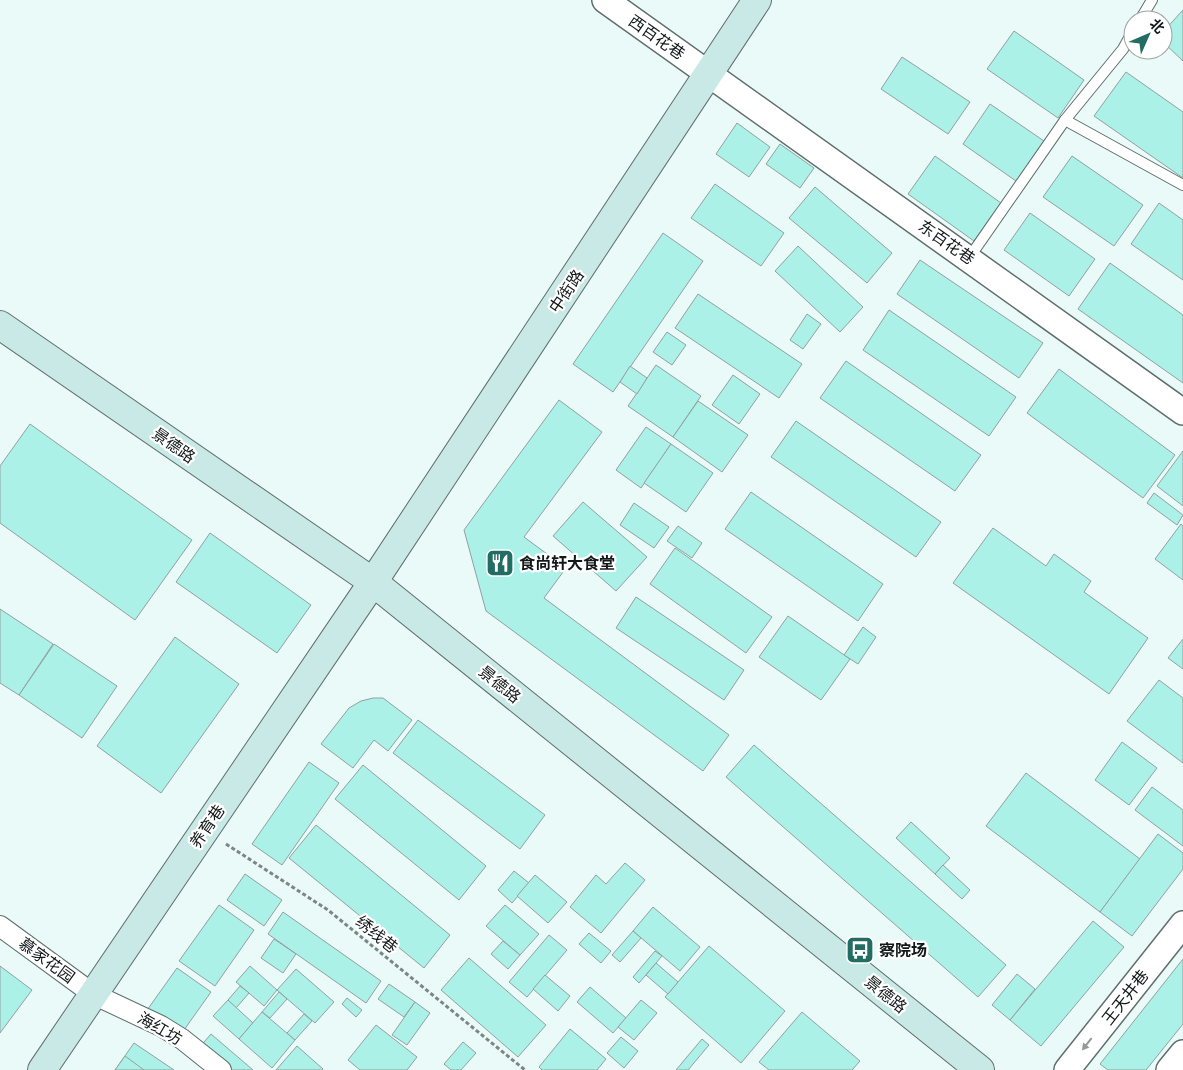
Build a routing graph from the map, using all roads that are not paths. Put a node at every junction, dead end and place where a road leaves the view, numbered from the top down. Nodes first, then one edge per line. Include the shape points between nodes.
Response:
1 (605, 0) edge
2 (757, 0) edge
3 (1123, 47) edge
4 (710, 74) junction
5 (1065, 120) junction
6 (1183, 185) edge
7 (969, 258) junction
8 (0, 325) edge
9 (1183, 412) edge
10 (373, 582) junction
11 (1183, 924) edge
12 (0, 926) edge
13 (93, 994) junction
14 (1183, 1053) edge
15 (42, 1070) edge
16 (221, 1070) edge
17 (980, 1070) edge
18 (1067, 1070) edge
19 (1170, 1070) edge

1 - 4 street, 西百花巷
2 - 4 main road, 中街路
3 - 5 lane
4 - 7 street, 东百花巷
4 - 10 main road, 中街路
5 - 6 lane
5 - 7 lane
7 - 9 street, 东百花巷
8 - 10 main road, 景德路
10 - 13 main road, 养育巷
10 - 17 main road, 景德路
11 -> 18 street, 王天井巷
12 - 13 street, 慕家花园
13 - 15 main road, 养育巷
13 - 16 street, 海红坊 via 161,1026
14 - 19 street

